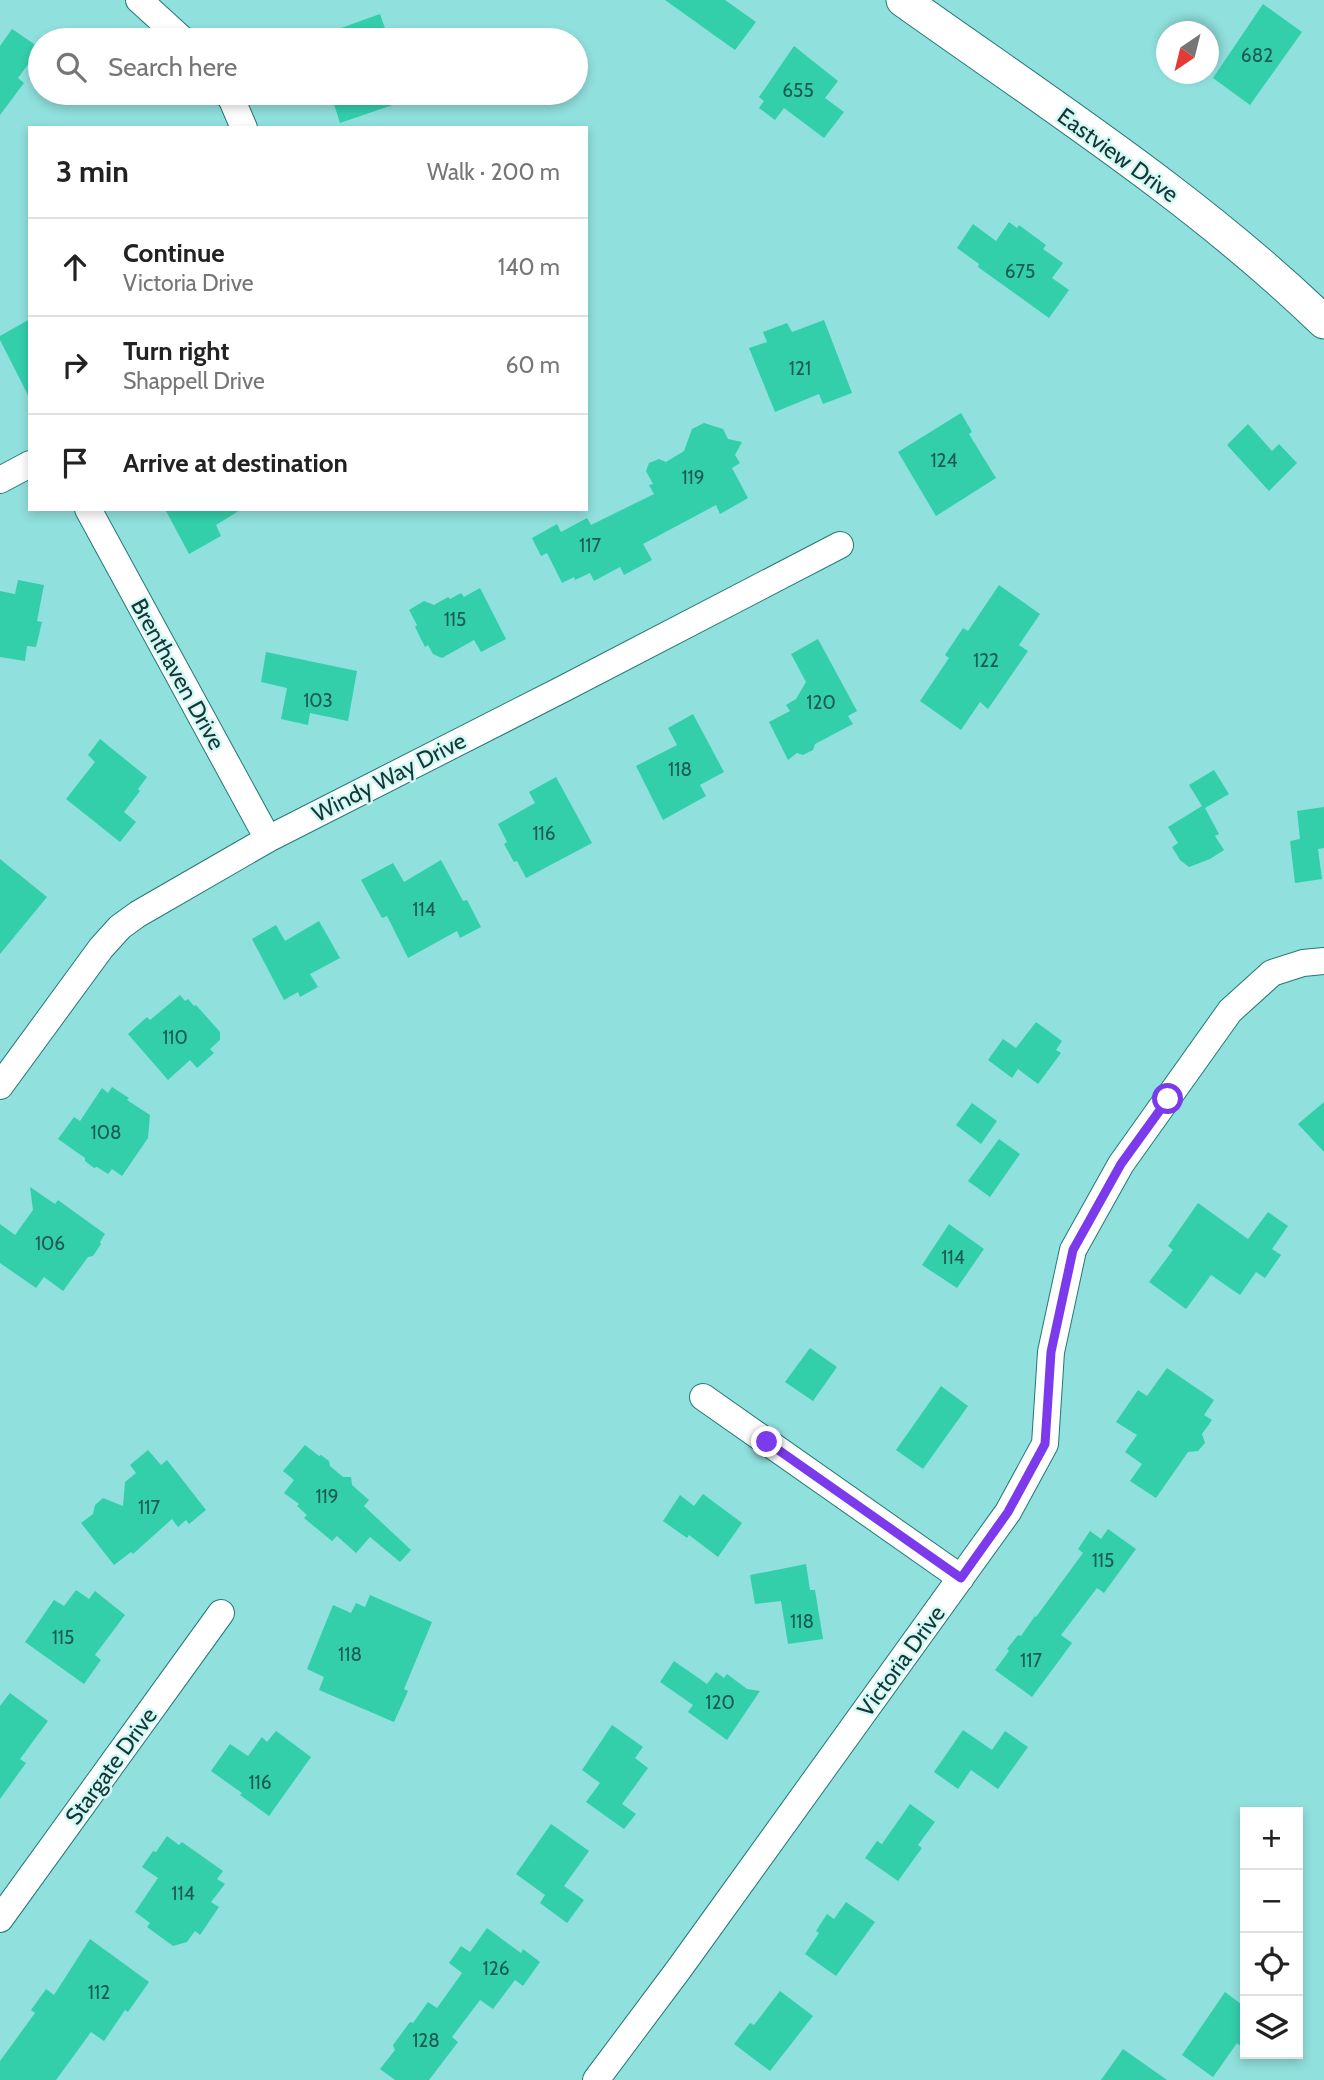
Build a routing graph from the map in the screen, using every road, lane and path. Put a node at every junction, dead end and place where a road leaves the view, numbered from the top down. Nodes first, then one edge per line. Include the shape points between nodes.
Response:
1 (139, 0) edge
2 (903, 0) edge
3 (170, 28) edge
4 (234, 105) edge
5 (243, 126) edge
6 (1324, 322) edge
7 (28, 465) edge
8 (0, 480) edge
9 (89, 511) edge
10 (840, 545) dead end
11 (268, 839) junction
12 (1324, 961) edge
13 (0, 1086) edge
14 (703, 1396) dead end
15 (961, 1578) junction
16 (221, 1613) dead end
17 (0, 1919) edge
18 (596, 2080) edge

1 - 3 street
2 - 6 street, Eastview Drive via 1216,227
4 - 5 street
7 - 8 street
9 - 11 street, Brenthaven Drive
10 - 11 street, Windy Way Drive
11 - 13 street, Windy Way Drive via 120,927
12 - 15 street, Victoria Drive via 1272,973 1230,1011 1121,1164 1073,1250 1051,1352 1045,1444 1008,1512
14 - 15 street
15 - 18 street, Victoria Drive
16 - 17 street, Stargate Drive

